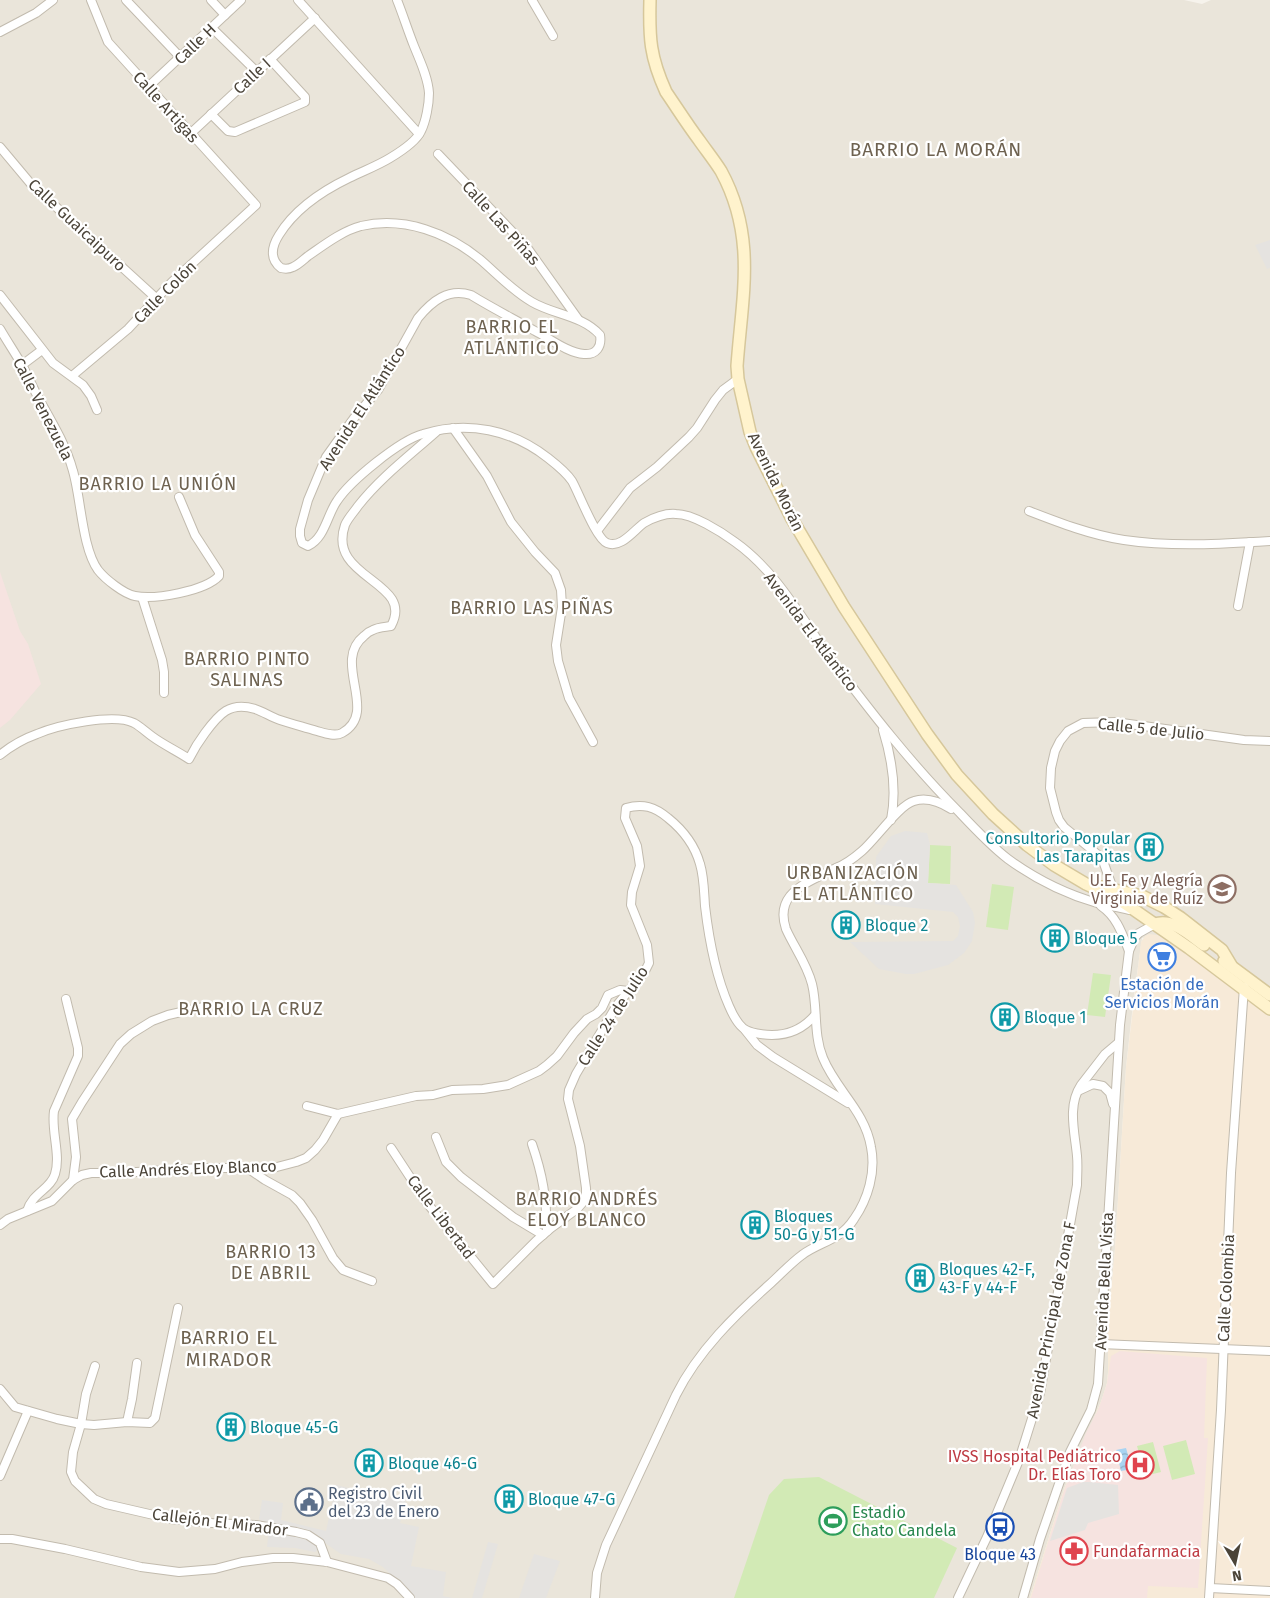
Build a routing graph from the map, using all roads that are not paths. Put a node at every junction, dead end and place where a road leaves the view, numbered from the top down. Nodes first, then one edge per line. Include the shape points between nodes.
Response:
1 (54, 0) edge
2 (91, 0) edge
3 (126, 0) edge
4 (210, 0) edge
5 (241, 0) edge
6 (298, 0) edge
7 (397, 0) edge
8 (532, 0) edge
9 (650, 0) edge
10 (225, 15) junction
11 (315, 18) junction
12 (212, 28) junction
13 (0, 32) edge
14 (553, 36) dead end
15 (180, 58) junction
16 (270, 59) junction
17 (256, 71) junction
18 (148, 87) junction
19 (212, 114) junction
20 (190, 134) junction
21 (419, 134) junction
22 (0, 147) edge
23 (438, 154) dead end
24 (256, 205) joint
25 (0, 295) edge
26 (157, 299) junction
27 (578, 319) junction
28 (0, 329) edge
29 (42, 350) junction
30 (22, 365) junction
31 (72, 376) junction
32 (738, 379) junction
33 (97, 410) dead end
34 (453, 428) junction
35 (437, 430) junction
36 (179, 497) dead end
37 (1029, 511) dead end
38 (597, 531) junction
39 (1250, 542) junction
40 (1270, 542) edge
41 (142, 597) junction
42 (1238, 606) dead end
43 (164, 693) dead end
44 (882, 726) junction
45 (1270, 741) edge
46 (592, 742) dead end
47 (0, 755) edge
48 (890, 822) junction
49 (970, 824) junction
50 (1086, 884) junction
51 (1113, 889) junction
52 (1097, 903) junction
53 (1134, 910) junction
54 (1181, 918) junction
55 (1155, 924) junction
56 (1129, 951) junction
57 (1231, 965) junction
58 (1246, 984) junction
59 (628, 991) junction
60 (1270, 995) edge
61 (66, 1000) dead end
62 (208, 1006) dead end
63 (1270, 1009) edge
64 (815, 1015) junction
65 (745, 1030) junction
66 (1118, 1042) junction
67 (1078, 1090) junction
68 (307, 1106) dead end
69 (854, 1107) junction
70 (1115, 1112) junction
71 (338, 1114) junction
72 (436, 1137) dead end
73 (532, 1144) dead end
74 (391, 1148) dead end
75 (246, 1167) junction
76 (73, 1180) junction
77 (27, 1211) junction
78 (0, 1225) edge
79 (545, 1233) junction
80 (372, 1281) dead end
81 (493, 1284) joint
82 (178, 1308) dead end
83 (1100, 1344) junction
84 (1224, 1350) junction
85 (1270, 1351) edge
86 (138, 1363) dead end
87 (95, 1366) dead end
88 (0, 1389) edge
89 (28, 1411) junction
90 (127, 1422) junction
91 (81, 1424) junction
92 (0, 1476) edge
93 (0, 1539) edge
94 (327, 1562) junction
95 (1210, 1588) junction
96 (1270, 1591) edge
97 (410, 1598) edge
98 (595, 1598) edge
99 (958, 1598) edge
100 (1023, 1598) edge
101 (1209, 1598) edge

1 - 13 street
2 - 18 street, Calle Artigas via 108,42
3 - 15 street
4 - 10 street
5 - 10 street, Calle H
6 - 11 street
7 - 21 street via 428,85 427,109
8 - 14 street
9 - 32 main road, Avenida Morán via 650,43 660,78 666,92 720,170 737,207 745,252
10 - 12 street, Calle H
11 - 16 street, Calle I
11 - 21 street
12 - 15 street, Calle H
12 - 17 street
15 - 18 street, Calle H
16 - 17 street, Calle I
16 - 19 street via 306,99 303,104 234,132 228,131
17 - 19 street, Calle I
18 - 20 street, Calle Artigas
19 - 20 street, Calle I
20 - 24 street, Calle Artigas
21 - 27 street, Avenida El Atlántico via 394,156 313,198 282,229 274,242 273,256 278,266 284,269 294,267 333,240 361,226 407,225 452,240 526,299
22 - 26 street, Calle Guaicaipuro via 31,184
23 - 27 street, Calle Las Piñas via 526,246
24 - 26 street, Calle Colón
25 - 29 street
26 - 31 street, Calle Colón via 128,329
27 - 35 street, Avenida El Atlántico via 600,335 598,350 577,353 462,292 453,292 425,309 378,390 326,456 300,529 302,543 308,546 318,539 339,498 372,466 414,436
28 - 30 street, Calle Venezuela
29 - 30 street
29 - 31 street via 60,370
30 - 41 street, Calle Venezuela via 62,440 73,471 89,550 98,571 123,591
31 - 33 street via 88,391
32 - 38 street via 723,390 697,428 630,488
32 - 50 main road, Avenida Morán via 756,447 792,519 844,607 927,734 957,775 993,814 1034,850
34 - 35 street, Avenida El Atlántico
34 - 38 street, Avenida El Atlántico via 499,432 538,450 567,474
34 - 46 street via 487,476 510,522 555,573 562,607 556,645 558,660 569,698
35 - 47 street via 366,495 345,526 346,555 354,566 384,588 396,609 392,626 372,630 358,640 354,648 352,674 358,713 353,724 342,734 327,734 279,720 255,709 240,707 225,710 219,715 189,758 134,723 120,719 59,727 22,741
36 - 41 street, Calle Venezuela via 194,535 219,576 181,593
37 - 39 street via 1079,530 1124,540
38 - 44 street, Avenida El Atlántico via 607,543 616,543 643,524 674,513 691,516 734,541 781,587
39 - 40 street
39 - 42 street
41 - 43 street via 162,660
44 - 48 street via 892,769
44 - 49 street, Avenida El Atlántico
45 - 51 street, Calle 5 de Julio via 1115,722 1083,723 1068,731 1060,740 1051,768 1053,802 1064,827 1102,858
48 - 49 street via 907,804 920,800 943,804
48 - 64 street via 852,859 797,890 784,906 786,929 812,983
49 - 52 street, Avenida El Atlántico via 1006,858 1022,868 1060,889
50 - 51 main road, Avenida Morán
50 - 53 main road, Avenida Morán
51 - 54 main road, Avenida Morán via 1142,896
52 - 53 street, Avenida El Atlántico
52 - 56 street, Avenida Bella Vista via 1110,912
53 - 54 main road via 1164,912
53 - 55 main road, Avenida Morán
54 - 57 main road, Avenida Morán via 1222,950
55 - 56 street, Avenida Bella Vista via 1139,933
55 - 57 main road via 1162,922 1181,929
55 - 58 main road, Avenida Morán
56 - 66 street, Avenida Bella Vista
57 - 58 main road
58 - 60 main road
58 - 63 main road
58 - 84 street, Calle Colombia via 1231,1173
59 - 65 street, Calle 24 de Julio via 645,971 649,954 631,905 640,866 635,840 624,813 629,807 647,806 673,822 694,848 700,864 713,953 722,989 732,1013
59 - 71 street via 620,990 608,995 602,1008 586,1019 547,1066 520,1080 495,1088 416,1096
59 - 79 street, Calle 24 de Julio via 569,1090 586,1196 577,1209
61 - 77 street via 78,1056 54,1110 55,1175 31,1200
62 - 76 street via 152,1021 120,1044 72,1119 76,1157
64 - 65 street via 789,1033 769,1035
64 - 69 street via 817,1038 824,1060
65 - 69 street, Calle 24 de Julio via 772,1057
66 - 67 street, Avenida Principal de Zona F
66 - 70 street, Avenida Bella Vista
67 - 70 street via 1094,1084 1103,1086 1110,1094
67 - 99 street, Avenida Principal de Zona F via 1073,1123 1077,1185 1040,1393 1019,1460
68 - 71 street
69 - 98 street via 868,1136 873,1161 866,1197 854,1220 837,1236 802,1254 748,1303 688,1371 606,1545 597,1572
70 - 83 street, Avenida Bella Vista
71 - 75 street, Calle Andrés Eloy Blanco via 323,1140 306,1158 273,1168
72 - 79 street via 446,1162 460,1178 513,1217
73 - 79 street via 543,1177 547,1203
74 - 81 street, Calle Libertad via 427,1203
75 - 76 street, Calle Andrés Eloy Blanco via 91,1173
75 - 80 street via 296,1199 343,1270
76 - 77 street via 52,1201
77 - 78 street
79 - 81 street, Calle 24 de Julio
82 - 90 street via 155,1418 150,1423
83 - 84 street
83 - 100 street, Avenida Bella Vista via 1098,1384 1092,1405 1070,1452
84 - 85 street
84 - 95 street, Calle Colombia
86 - 90 street
87 - 91 street
88 - 89 street via 15,1407
89 - 91 street
89 - 92 street
90 - 91 street
91 - 94 street, Callejón El Mirador via 71,1472 75,1481 99,1502 171,1519 256,1525 308,1535 320,1543
93 - 94 street via 179,1572 273,1558
94 - 97 street via 388,1578
95 - 96 street
95 - 101 street, Calle Colombia

